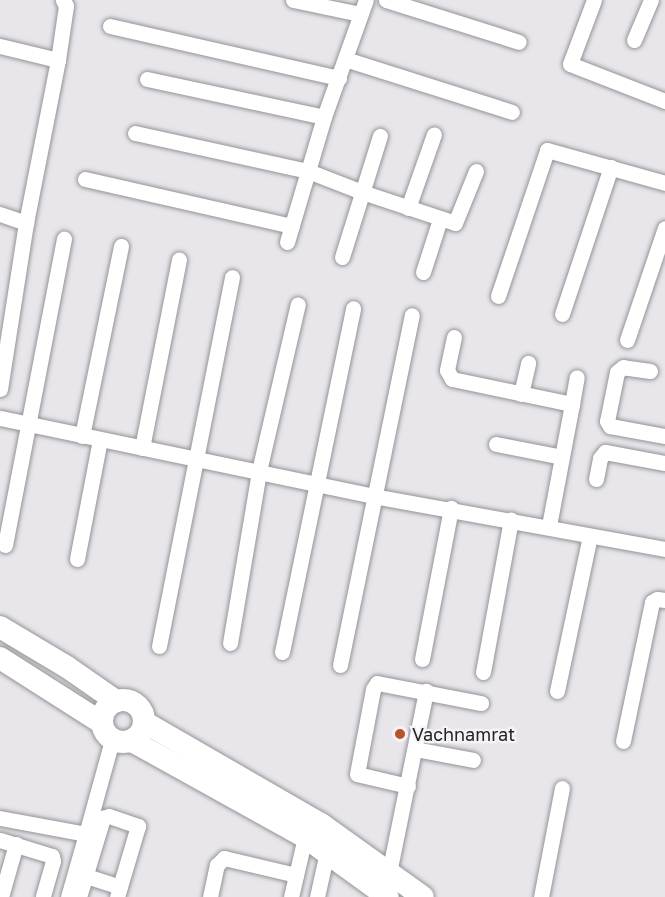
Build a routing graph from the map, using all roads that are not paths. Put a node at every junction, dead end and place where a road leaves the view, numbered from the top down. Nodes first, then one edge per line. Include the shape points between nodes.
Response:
1 (63, 0) edge
2 (293, 0) edge
3 (386, 0) edge
4 (594, 0) edge
5 (651, 0) edge
6 (363, 7) edge
7 (110, 26) dead end
8 (634, 40) dead end
9 (519, 42) dead end
10 (0, 46) edge
11 (345, 59) junction
12 (58, 60) junction
13 (339, 78) junction
14 (147, 79) dead end
15 (665, 101) edge
16 (512, 112) dead end
17 (324, 117) junction
18 (135, 133) dead end
19 (434, 134) dead end
20 (380, 136) dead end
21 (611, 167) junction
22 (308, 171) junction
23 (476, 171) dead end
24 (85, 178) dead end
25 (665, 183) edge
26 (362, 192) junction
27 (408, 208) junction
28 (0, 214) edge
29 (440, 219) junction
30 (26, 223) junction
31 (292, 226) junction
32 (665, 228) edge
33 (64, 239) dead end
34 (287, 243) dead end
35 (121, 246) dead end
36 (342, 257) dead end
37 (179, 260) dead end
38 (423, 272) dead end
39 (232, 278) dead end
40 (498, 296) dead end
41 (298, 304) dead end
42 (353, 308) dead end
43 (562, 314) dead end
44 (412, 315) dead end
45 (453, 337) dead end
46 (627, 340) dead end
47 (528, 363) dead end
48 (650, 371) dead end
49 (577, 377) dead end
50 (0, 389) edge
51 (521, 393) junction
52 (572, 404) junction
53 (0, 418) edge
54 (30, 424) junction
55 (82, 436) junction
56 (665, 436) edge
57 (100, 440) junction
58 (496, 444) dead end
59 (142, 448) junction
60 (562, 457) junction
61 (196, 459) junction
62 (665, 463) edge
63 (259, 471) junction
64 (596, 479) dead end
65 (316, 483) junction
66 (373, 496) junction
67 (451, 508) junction
68 (511, 520) junction
69 (549, 526) junction
70 (590, 536) junction
71 (5, 545) dead end
72 (665, 549) edge
73 (77, 559) dead end
74 (665, 600) edge
75 (0, 627) edge
76 (230, 643) dead end
77 (159, 646) dead end
78 (282, 652) dead end
79 (0, 658) edge
80 (422, 659) dead end
81 (340, 665) dead end
82 (483, 672) dead end
83 (426, 691) junction
84 (557, 691) dead end
85 (116, 701) junction
86 (481, 703) dead end
87 (123, 731) junction
88 (623, 741) dead end
89 (415, 749) junction
90 (473, 760) dead end
91 (408, 786) junction
92 (562, 788) dead end
93 (0, 818) edge
94 (86, 834) junction
95 (305, 837) junction
96 (0, 840) edge
97 (16, 844) junction
98 (327, 852) junction
99 (389, 873) junction
100 (80, 874) junction
101 (296, 875) junction
102 (119, 892) edge
103 (1, 897) edge
104 (43, 897) edge
105 (68, 897) edge
106 (79, 897) edge
107 (210, 897) edge
108 (291, 897) edge
109 (317, 897) edge
110 (388, 897) edge
111 (423, 897) edge
112 (541, 897) edge

1 - 12 street via 66,6
2 - 6 street
3 - 9 street
4 - 15 street via 570,64
5 - 8 street
6 - 11 street
7 - 13 street
10 - 12 street
11 - 13 street
11 - 16 street
12 - 30 street
13 - 17 street
14 - 17 street
17 - 22 street
18 - 22 street
19 - 27 street
20 - 26 street
21 - 25 street
21 - 40 street via 547,150
21 - 43 street
22 - 26 street
22 - 31 street
23 - 29 street via 455,223
24 - 31 street
26 - 27 street
26 - 36 street
27 - 29 street
28 - 30 street
29 - 38 street
30 - 50 street
31 - 34 street
32 - 46 street
33 - 54 street
35 - 55 street
37 - 59 street
39 - 61 street
41 - 63 street
42 - 65 street
44 - 66 street
45 - 51 street via 449,376
47 - 51 street
48 - 56 street via 623,367 617,372 607,422 610,426
49 - 52 street
51 - 52 street
52 - 60 street
53 - 54 street
54 - 55 street
54 - 71 street
55 - 57 street
57 - 59 street
57 - 73 street
58 - 60 street
59 - 61 street
60 - 69 street
61 - 63 street
61 - 77 street
62 - 64 street via 605,452
63 - 65 street
63 - 76 street
65 - 66 street
65 - 78 street
66 - 67 street
66 - 81 street
67 - 68 street
67 - 80 street
68 - 69 street
68 - 82 street
69 - 70 street
70 - 72 street
70 - 84 street
74 - 88 street via 657,598 652,602
75 - 85 street
79 - 87 street
83 - 86 street
83 - 89 street
83 - 91 street via 376,683 359,761 360,777
85 - 87 street via 105,711
85 - 87 street via 123,700 141,710
87 - 94 street
87 - 95 street
87 - 99 street via 321,824
89 - 90 street
89 - 91 street
91 - 99 street
92 - 112 street
93 - 94 street
94 - 100 street
95 - 98 street
95 - 101 street
96 - 97 street
97 - 103 street
97 - 104 street via 52,856
98 - 109 street
98 - 110 street
99 - 111 street
100 - 102 street
100 - 102 street via 103,818 109,816 137,825
100 - 105 street
100 - 106 street
101 - 107 street via 224,858 217,865
101 - 108 street

